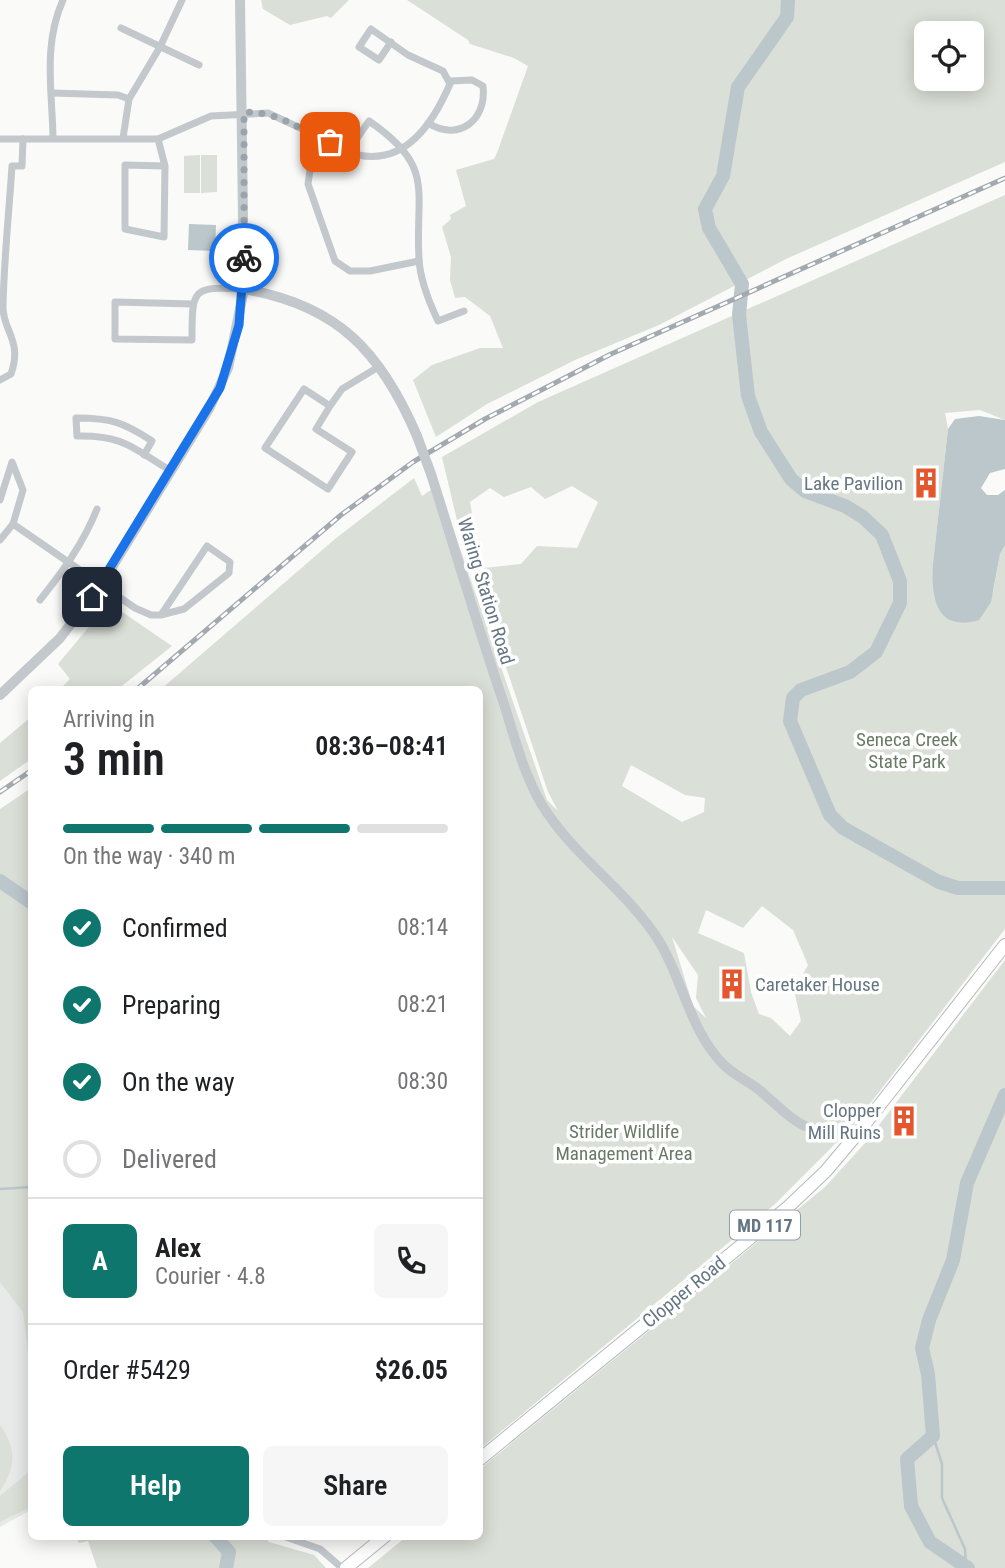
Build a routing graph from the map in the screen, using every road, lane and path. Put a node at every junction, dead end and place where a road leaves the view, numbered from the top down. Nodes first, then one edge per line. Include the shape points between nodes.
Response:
1 (64, 0) edge
2 (182, 0) edge
3 (240, 0) edge
4 (121, 28) dead end
5 (391, 42) junction
6 (160, 47) junction
7 (200, 65) dead end
8 (450, 81) junction
9 (52, 93) junction
10 (129, 99) junction
11 (244, 112) junction
12 (428, 123) junction
13 (315, 136) junction
14 (53, 137) junction
15 (123, 138) junction
16 (0, 139) edge
17 (23, 139) junction
18 (158, 139) junction
19 (404, 149) junction
20 (349, 150) junction
21 (165, 166) junction
22 (419, 261) junction
23 (244, 289) junction
24 (193, 304) junction
25 (1, 311) edge
26 (464, 312) dead end
27 (381, 366) junction
28 (0, 380) edge
29 (330, 406) junction
30 (144, 455) junction
31 (170, 471) junction
32 (0, 500) edge
33 (97, 509) dead end
34 (13, 524) junction
35 (0, 540) edge
36 (70, 561) junction
37 (103, 583) junction
38 (40, 600) dead end
39 (161, 615) junction
40 (0, 695) edge
41 (1005, 945) edge
42 (856, 1134) junction
43 (483, 1457) edge
44 (294, 1540) edge
45 (380, 1540) edge
46 (344, 1568) edge

1 - 9 street via 51,32
2 - 6 street
3 - 11 street
4 - 6 street
5 - 5 street via 379,60 359,47 371,29
5 - 8 street via 443,71
6 - 7 street
6 - 10 street
8 - 12 street
8 - 12 street via 472,80 483,86 477,117 469,126 449,132
9 - 10 street
9 - 14 street
10 - 15 street
11 - 13 street via 280,117
11 - 18 street via 200,119
11 - 23 street
12 - 19 street
13 - 20 street
13 - 22 street via 308,184 335,261 350,271
14 - 15 street
14 - 17 street
15 - 18 street
16 - 17 street
17 - 25 street via 22,166 12,166
18 - 21 street
19 - 20 street via 372,158
19 - 20 street via 369,121
19 - 22 street via 420,181
21 - 21 street via 164,237 125,229 125,165
22 - 26 street via 438,321
23 - 24 street via 207,287
23 - 27 street, Waring Station Road via 312,309 359,342
23 - 31 street via 234,348 220,388
24 - 24 street via 192,340 115,338 115,302
25 - 28 street via 14,347 11,374
27 - 29 street via 342,389
27 - 42 street, Waring Station Road, bridge via 396,388 431,474 525,768 541,802 554,823 653,932 691,1017 723,1064 799,1125 825,1133
29 - 29 street via 304,389 265,448 328,489 352,452 316,429
30 - 30 street via 117,438 77,436 76,418 105,418 130,426 152,441
30 - 31 street
31 - 37 street
32 - 34 street via 12,462 23,490
33 - 36 street
34 - 35 street
34 - 36 street
36 - 37 street
36 - 38 street
37 - 39 street via 135,608
37 - 40 street via 60,638
39 - 39 street via 207,547 230,562 229,573 184,609
41 - 42 main road, Clopper Road / MD 117
42 - 43 main road, Clopper Road / MD 117 via 787,1208
44 - 46 street via 320,1549
45 - 46 main road

